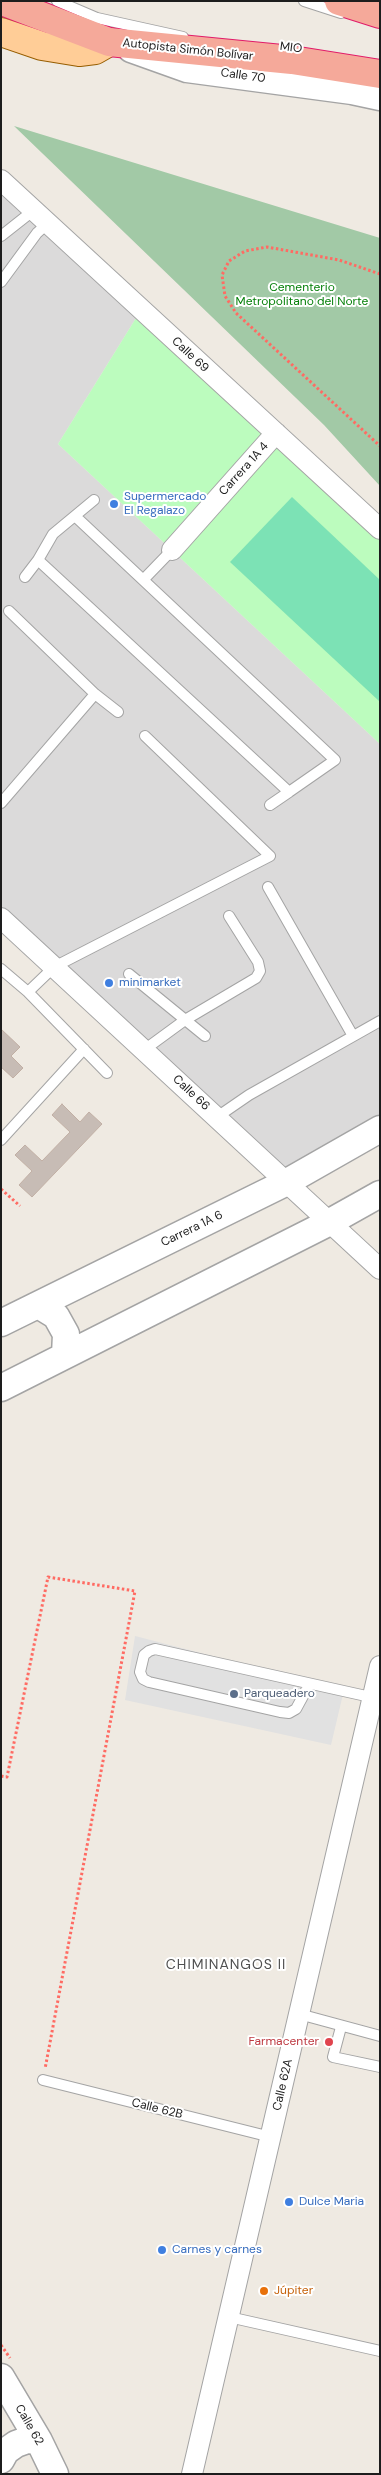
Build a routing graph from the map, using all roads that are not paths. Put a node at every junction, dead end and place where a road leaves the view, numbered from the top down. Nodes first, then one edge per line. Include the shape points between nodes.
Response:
1 (2, 1) edge
2 (57, 1) edge
3 (304, 1) edge
4 (339, 1) edge
5 (380, 14) edge
6 (380, 25) edge
7 (1, 32) edge
8 (190, 38) dead end
9 (109, 42) junction
10 (380, 74) edge
11 (380, 97) edge
12 (1, 180) edge
13 (41, 216) junction
14 (1, 236) edge
15 (1, 282) edge
16 (276, 433) junction
17 (94, 500) dead end
18 (76, 517) junction
19 (380, 529) edge
20 (172, 550) joint
21 (38, 560) junction
22 (24, 576) dead end
23 (144, 579) junction
24 (9, 611) dead end
25 (95, 694) junction
26 (118, 712) dead end
27 (146, 736) dead end
28 (289, 792) junction
29 (1, 803) edge
30 (270, 805) dead end
31 (268, 887) dead end
32 (229, 916) dead end
33 (1, 918) edge
34 (54, 967) junction
35 (1, 969) edge
36 (129, 974) dead end
37 (28, 992) junction
38 (185, 1020) junction
39 (380, 1021) edge
40 (205, 1036) dead end
41 (353, 1036) junction
42 (84, 1049) junction
43 (144, 1050) junction
44 (107, 1073) dead end
45 (217, 1117) junction
46 (380, 1129) edge
47 (1, 1140) edge
48 (287, 1182) junction
49 (380, 1194) edge
50 (330, 1222) junction
51 (380, 1269) edge
52 (38, 1305) junction
53 (1, 1323) edge
54 (65, 1355) junction
55 (1, 1388) edge
56 (380, 1666) edge
57 (309, 1685) junction
58 (377, 1698) edge
59 (299, 2014) junction
60 (341, 2027) junction
61 (380, 2036) edge
62 (380, 2067) edge
63 (43, 2080) road end
64 (271, 2136) junction
65 (229, 2316) junction
66 (380, 2351) edge
67 (1, 2377) edge
68 (39, 2441) junction
69 (1, 2462) edge
70 (6, 2474) edge
71 (55, 2474) edge
72 (192, 2474) edge

1 - 9 highway, Autopista Simón Bolívar
2 - 8 lane via 97,18
3 - 6 lane
4 - 5 highway
7 - 9 main road via 42,46 79,52 95,50
9 - 10 highway, Autopista Simón Bolívar via 292,60
9 - 11 street, Calle 70 via 187,69
12 - 13 street, Calle 69
13 - 14 lane
13 - 15 lane via 37,233
13 - 16 street, Calle 69
16 - 19 street, Calle 69
16 - 20 street, Carrera 1A 4
17 - 18 lane
18 - 21 lane via 54,534
18 - 23 lane
20 - 23 lane
21 - 22 lane
21 - 28 lane
23 - 28 lane via 335,760
24 - 25 lane
25 - 26 lane
25 - 29 lane
27 - 34 lane via 270,856
28 - 30 lane
31 - 41 lane
32 - 38 lane via 258,962 260,971 256,978
33 - 34 street, Calle 66
34 - 37 lane
34 - 43 street, Calle 66
35 - 37 lane
36 - 38 lane
37 - 42 lane
38 - 40 lane
38 - 43 lane
39 - 41 lane
41 - 45 lane via 249,1095
42 - 44 lane
42 - 47 lane
43 - 45 street, Calle 66
45 - 48 street, Calle 66
46 - 48 street, Carrera 1A 6
48 - 50 street, Calle 66
48 - 52 street, Carrera 1A 6
49 - 50 street
50 - 51 street, Calle 66
50 - 54 street
52 - 53 street, Carrera 1A 6
52 - 54 street via 56,1316 63,1328 66,1334
54 - 55 street
56 - 58 street, Calle 62A
57 - 57 lane via 155,1649 144,1655 140,1672 149,1682 289,1713 296,1709
57 - 58 lane
58 - 59 street, Calle 62A
59 - 60 lane
59 - 64 street, Calle 62A
60 - 61 lane
60 - 62 lane via 333,2057
63 - 64 lane, Calle 62B
64 - 65 street, Calle 62A
65 - 66 lane
65 - 72 street, Calle 62A
67 - 68 street, Calle 62
68 - 69 street via 27,2440 16,2444 6,2451
68 - 71 street, Calle 62
69 - 70 street

